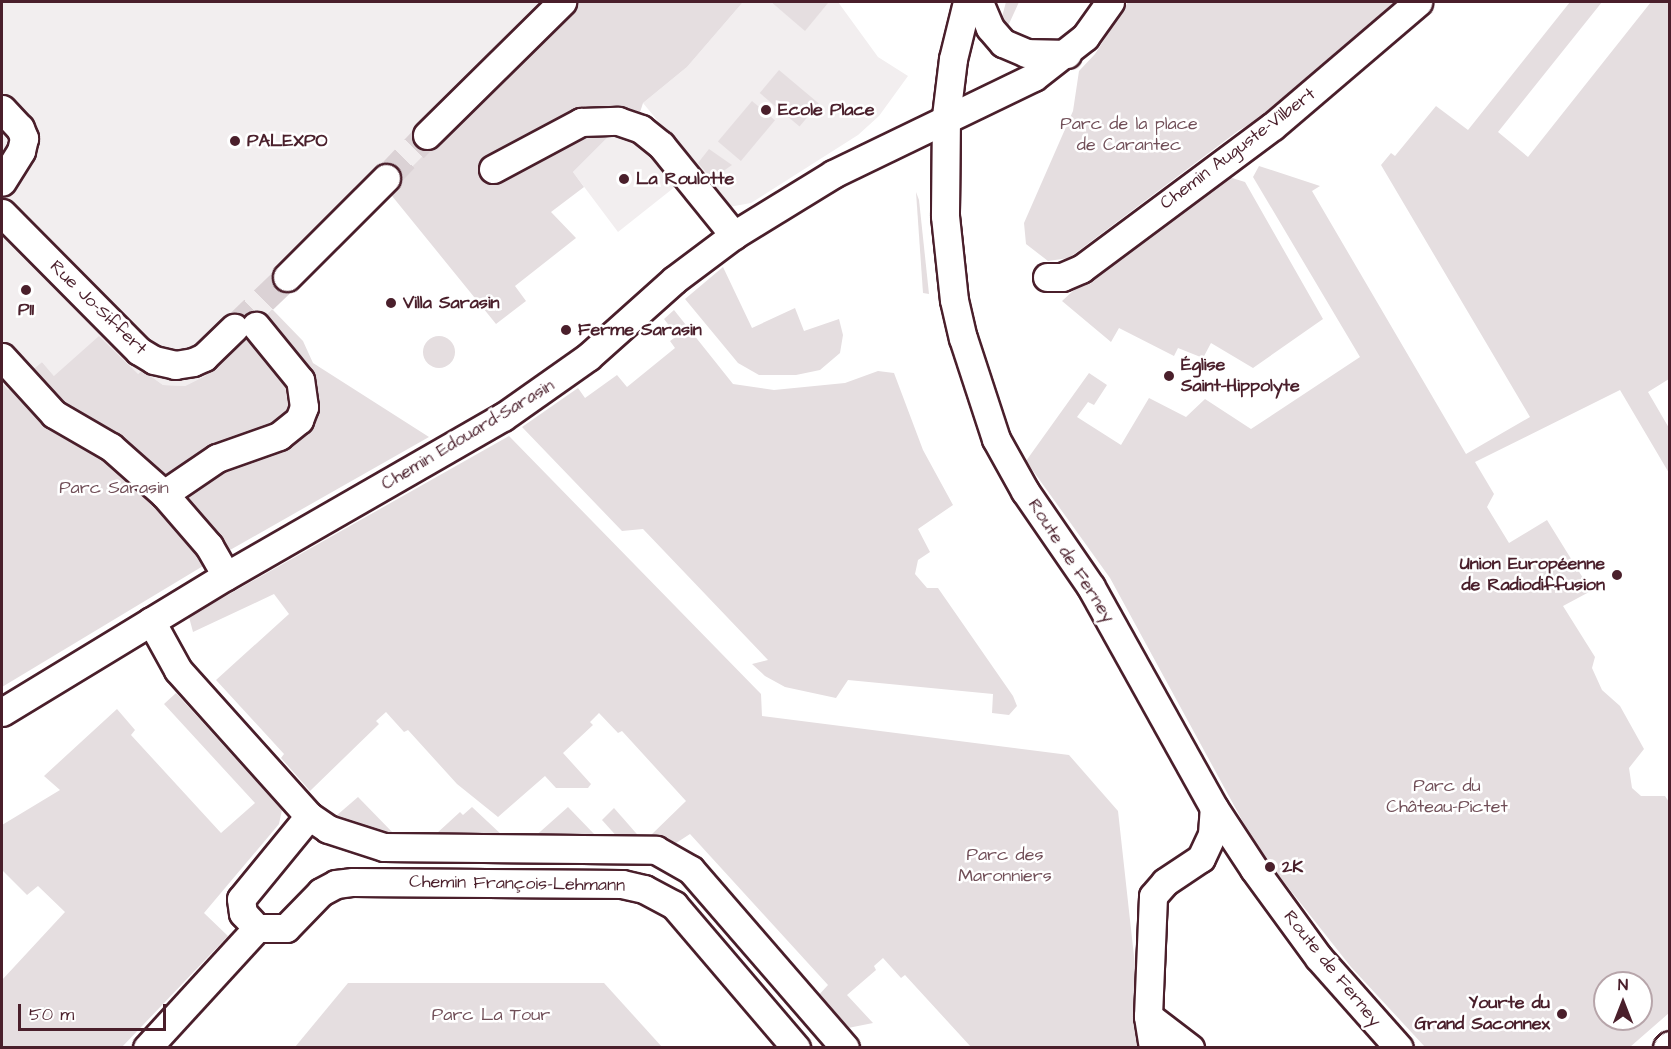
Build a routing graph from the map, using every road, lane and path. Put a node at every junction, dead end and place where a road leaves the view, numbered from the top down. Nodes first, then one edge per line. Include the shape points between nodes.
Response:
1 (562, 2) edge
2 (967, 2) edge
3 (979, 2) edge
4 (1110, 2) edge
5 (1418, 2) edge
6 (1067, 54) junction
7 (2, 109) edge
8 (946, 116) junction
9 (427, 135) tunnel mouth
10 (493, 169) dead end
11 (386, 178) tunnel mouth
12 (2, 182) edge
13 (2, 213) edge
14 (734, 234) junction
15 (287, 277) tunnel mouth
16 (1047, 277) dead end
17 (2, 357) edge
18 (164, 494) junction
19 (226, 576) junction
20 (151, 621) junction
21 (2, 712) edge
22 (1214, 808) junction
23 (309, 816) junction
24 (1201, 858) junction
25 (1254, 869) junction
26 (257, 928) junction
27 (1148, 1016) junction
28 (839, 1045) edge
29 (147, 1047) edge
30 (796, 1047) edge
31 (1152, 1047) edge
32 (1190, 1047) edge
33 (1399, 1047) edge

1 - 9 street
2 - 8 street, Route de Ferney via 953,59
3 - 6 street via 990,28 1003,43 1026,53
4 - 6 street, Chemin Edouard-Sarasin via 1085,37
5 - 16 street, Chemin Auguste-Vilbert via 1273,126 1081,269 1062,277
6 - 8 street, Chemin Edouard-Sarasin via 1034,77
7 - 12 street via 24,138 21,151
8 - 14 street, Chemin Edouard-Sarasin via 824,179
8 - 22 street, Route de Ferney via 945,216 954,300 972,370 996,439 1025,491 1092,587
10 - 14 street via 581,122 618,121 641,129 661,145
11 - 15 street
13 - 18 street, Rue Jo-Siffert via 139,351 154,360 175,365 193,362 245,327 300,380 304,407 300,420 279,436 210,462
14 - 19 street, Chemin Edouard-Sarasin via 674,279 554,384 442,454
17 - 18 street via 54,414 103,441
18 - 19 street via 209,546
19 - 20 street, Chemin Edouard-Sarasin
20 - 21 street, Chemin Edouard-Sarasin
20 - 23 street, Chemin François-Lehmann via 178,670
22 - 24 street via 1212,834
22 - 25 street, Route de Ferney
23 - 26 street via 241,899 243,913
23 - 28 street, Chemin François-Lehmann via 328,829 384,847 656,850 691,870
24 - 25 street via 1225,859
24 - 27 street via 1153,896
25 - 33 street, Route de Ferney via 1331,973
26 - 29 street
26 - 30 street, Chemin François-Lehmann via 286,928 321,892 352,882 622,884 644,889 674,905
27 - 31 street
27 - 32 street

